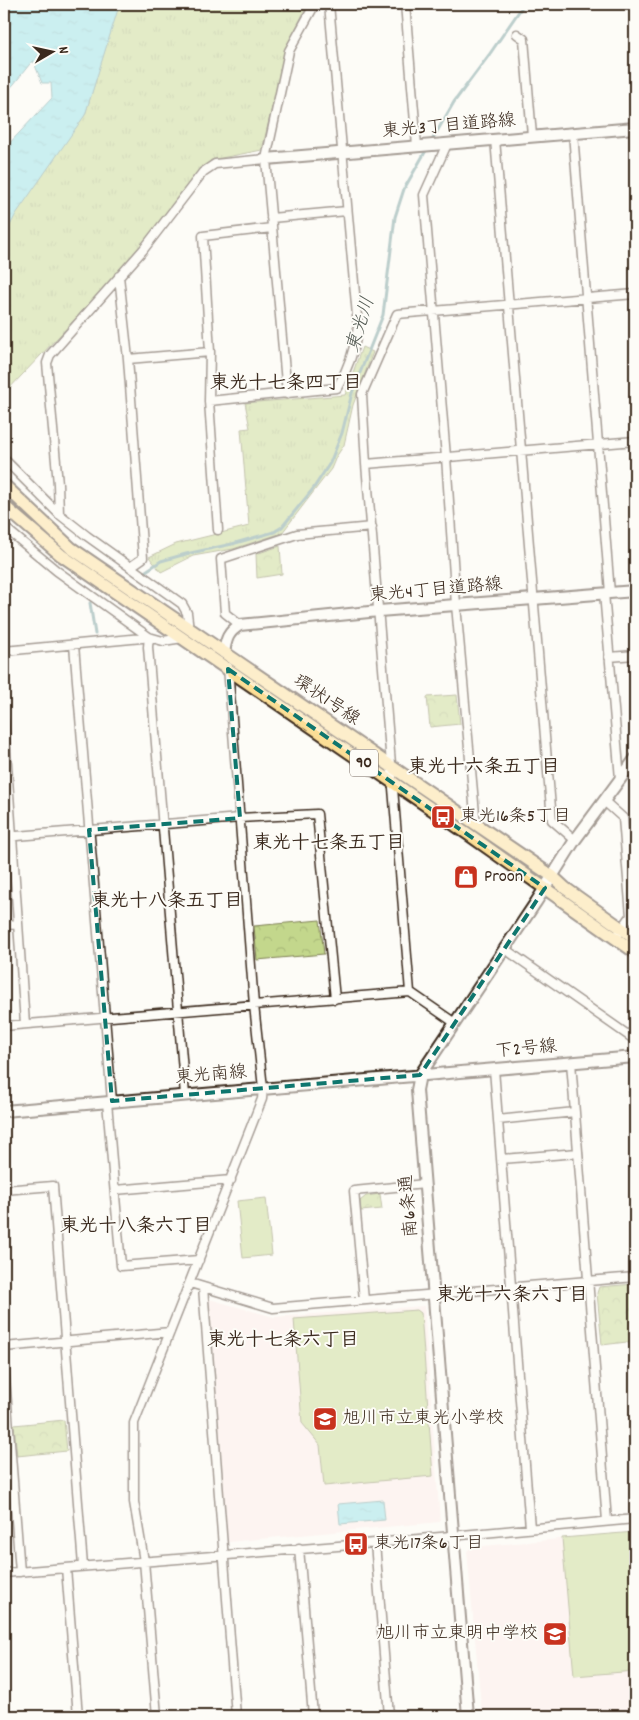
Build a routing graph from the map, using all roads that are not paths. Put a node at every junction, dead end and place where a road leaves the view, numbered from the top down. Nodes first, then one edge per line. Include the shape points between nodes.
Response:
1 (314, 4) edge
2 (329, 4) edge
3 (405, 4) edge
4 (517, 34) dead end
5 (635, 128) edge
6 (573, 133) junction
7 (532, 136) junction
8 (495, 139) junction
9 (442, 144) junction
10 (420, 146) junction
11 (342, 153) junction
12 (266, 159) junction
13 (347, 211) junction
14 (271, 218) junction
15 (272, 228) junction
16 (119, 276) junction
17 (635, 294) edge
18 (587, 298) junction
19 (509, 304) junction
20 (434, 310) junction
21 (210, 352) junction
22 (128, 359) junction
23 (287, 394) junction
24 (209, 401) junction
25 (635, 441) edge
26 (598, 444) junction
27 (521, 450) junction
28 (446, 457) junction
29 (5, 462) edge
30 (366, 464) junction
31 (4, 485) edge
32 (4, 506) edge
33 (59, 514) junction
34 (4, 527) edge
35 (372, 527) junction
36 (218, 530) dead end
37 (133, 569) junction
38 (635, 590) edge
39 (607, 593) junction
40 (533, 599) junction
41 (456, 605) junction
42 (379, 611) junction
43 (240, 625) junction
44 (186, 634) junction
45 (149, 637) junction
46 (74, 645) junction
47 (4, 651) edge
48 (224, 653) junction
49 (635, 655) edge
50 (610, 657) junction
51 (228, 669) junction
52 (4, 721) edge
53 (635, 759) edge
54 (391, 766) junction
55 (620, 780) junction
56 (392, 782) junction
57 (604, 801) junction
58 (240, 818) junction
59 (163, 824) junction
60 (476, 825) junction
61 (89, 830) junction
62 (468, 834) junction
63 (8, 837) edge
64 (575, 840) junction
65 (635, 852) edge
66 (626, 853) junction
67 (552, 876) junction
68 (545, 888) junction
69 (633, 916) edge
70 (18, 924) junction
71 (4, 926) edge
72 (622, 928) junction
73 (635, 938) edge
74 (616, 939) junction
75 (505, 949) junction
76 (635, 952) edge
77 (410, 992) junction
78 (335, 999) junction
79 (254, 1005) junction
80 (178, 1012) junction
81 (104, 1018) junction
82 (455, 1023) junction
83 (25, 1024) junction
84 (4, 1026) edge
85 (635, 1040) edge
86 (635, 1057) edge
87 (571, 1062) junction
88 (494, 1069) junction
89 (420, 1075) junction
90 (263, 1088) junction
91 (185, 1094) junction
92 (109, 1101) junction
93 (4, 1110) edge
94 (575, 1112) junction
95 (498, 1120) junction
96 (578, 1153) junction
97 (501, 1159) junction
98 (231, 1180) junction
99 (425, 1184) junction
100 (4, 1190) edge
101 (115, 1190) junction
102 (199, 1260) junction
103 (635, 1277) edge
104 (589, 1282) junction
105 (190, 1283) junction
106 (203, 1287) junction
107 (512, 1288) junction
108 (434, 1294) junction
109 (364, 1300) junction
110 (170, 1332) junction
111 (65, 1341) junction
112 (4, 1347) edge
113 (4, 1364) edge
114 (635, 1519) edge
115 (607, 1522) junction
116 (530, 1528) junction
117 (453, 1536) junction
118 (375, 1543) junction
119 (299, 1548) junction
120 (222, 1555) junction
121 (144, 1561) junction
122 (83, 1566) junction
123 (66, 1568) junction
124 (20, 1572) junction
125 (4, 1573) edge
126 (78, 1716) edge
127 (157, 1716) edge
128 (236, 1716) edge
129 (314, 1716) edge
130 (389, 1716) edge
131 (468, 1716) edge

1 - 12 street via 289,51
2 - 11 street
3 - 10 street
4 - 7 street via 524,39
5 - 6 street, 東光3丁目道路線
6 - 7 street, 東光3丁目道路線
6 - 18 street
7 - 8 street, 東光3丁目道路線
8 - 9 street, 東光3丁目道路線
8 - 19 street
9 - 10 street, 東光3丁目道路線
9 - 20 street via 424,195
10 - 11 street, 東光3丁目道路線
11 - 12 street, 東光3丁目道路線
11 - 13 street
12 - 14 street
12 - 16 street via 209,167
13 - 14 street
13 - 23 street via 358,327 348,368 337,388
14 - 15 street
15 - 21 street via 203,236
15 - 23 street
16 - 22 street
16 - 33 street via 50,354 47,363
17 - 18 street
18 - 19 street
18 - 26 street
19 - 20 street
19 - 27 street
20 - 28 street
20 - 30 street via 398,314 362,394
21 - 22 street
21 - 24 street
22 - 37 street via 143,558 133,565
23 - 24 street
24 - 36 street
25 - 26 street
26 - 27 street
26 - 39 street
27 - 28 street
27 - 40 street
28 - 30 street
28 - 41 street
29 - 33 street
30 - 35 street
31 - 44 main road, 環状1号線 / 90 via 71,548
32 - 44 main road, 環状1号線 / 90 via 61,555
33 - 37 street
34 - 45 street via 57,571
35 - 42 street
35 - 43 street via 297,534 222,559 225,613
37 - 44 street via 182,604 187,613
38 - 39 street, 東光4丁目道路線
39 - 40 street, 東光4丁目道路線
39 - 50 street
40 - 41 street, 東光4丁目道路線
40 - 64 street via 552,820
41 - 42 street, 東光4丁目道路線
41 - 60 street
42 - 43 street, 東光4丁目道路線
42 - 54 street
43 - 48 street via 226,637
44 - 45 street via 162,641
44 - 48 main road, 環状1号線 / 90
44 - 51 main road, 環状1号線 / 90
45 - 46 street
45 - 59 street
46 - 47 street
46 - 61 street
48 - 51 street
48 - 54 main road, 環状1号線 / 90
49 - 50 street
50 - 55 street
51 - 56 main road, 環状1号線 / 90
51 - 58 street
52 - 63 street
53 - 55 street, 南6条通
54 - 56 street
54 - 60 main road, 環状1号線 / 90
55 - 57 street, 南6条通
56 - 62 main road, 環状1号線 / 90
56 - 77 street
57 - 64 street, 南6条通
57 - 66 street via 622,818
58 - 59 street
58 - 78 street via 317,814
58 - 79 street
59 - 61 street
59 - 80 street
60 - 62 street
60 - 67 main road, 環状1号線 / 90
61 - 63 street
61 - 81 street
62 - 68 main road, 環状1号線 / 90
63 - 70 street
64 - 67 street, 南6条通
65 - 66 street
66 - 69 street
67 - 68 street, 南6条通
67 - 72 main road, 環状1号線 / 90
68 - 74 main road, 環状1号線 / 90
68 - 75 street, 南6条通
69 - 72 street
70 - 71 street
70 - 83 street
72 - 73 main road, 環状1号線 / 90
72 - 74 street
74 - 76 main road, 環状1号線 / 90
75 - 82 street, 南6条通
75 - 85 street
77 - 78 street
77 - 82 street
78 - 79 street
79 - 80 street
79 - 90 street
80 - 81 street
80 - 91 street
81 - 83 street
81 - 92 street
82 - 89 street, 南6条通
83 - 84 street
86 - 87 street, 下2号線
87 - 88 street, 下2号線
87 - 94 street
88 - 89 street, 下2号線
88 - 95 street
89 - 90 street, 東光南線
89 - 99 street, 南6条通 via 417,1090
90 - 91 street, 東光南線
90 - 98 street via 262,1099
91 - 92 street, 東光南線
92 - 93 street, 東光南線
92 - 101 street
94 - 95 street
94 - 96 street
95 - 97 street
96 - 97 street
96 - 104 street
97 - 107 street
98 - 101 street
98 - 102 street
99 - 108 street, 南6条通
99 - 109 street via 354,1191
100 - 111 street via 53,1186
101 - 102 street via 121,1266
102 - 105 street
103 - 104 street
104 - 107 street
104 - 115 street
105 - 106 street
105 - 110 street
106 - 109 street via 273,1308
106 - 120 street
107 - 108 street
107 - 116 street
108 - 109 street
108 - 117 street, 南6条通
110 - 111 street
110 - 121 street via 134,1423 134,1502
111 - 112 street
111 - 122 street
113 - 124 street
114 - 115 street
115 - 116 street
116 - 117 street
117 - 118 street
117 - 131 street, 南6条通
118 - 119 street
118 - 130 street
119 - 120 street
119 - 129 street
120 - 121 street
120 - 128 street
121 - 122 street
121 - 127 street
122 - 123 street
123 - 124 street
123 - 126 street
124 - 125 street

